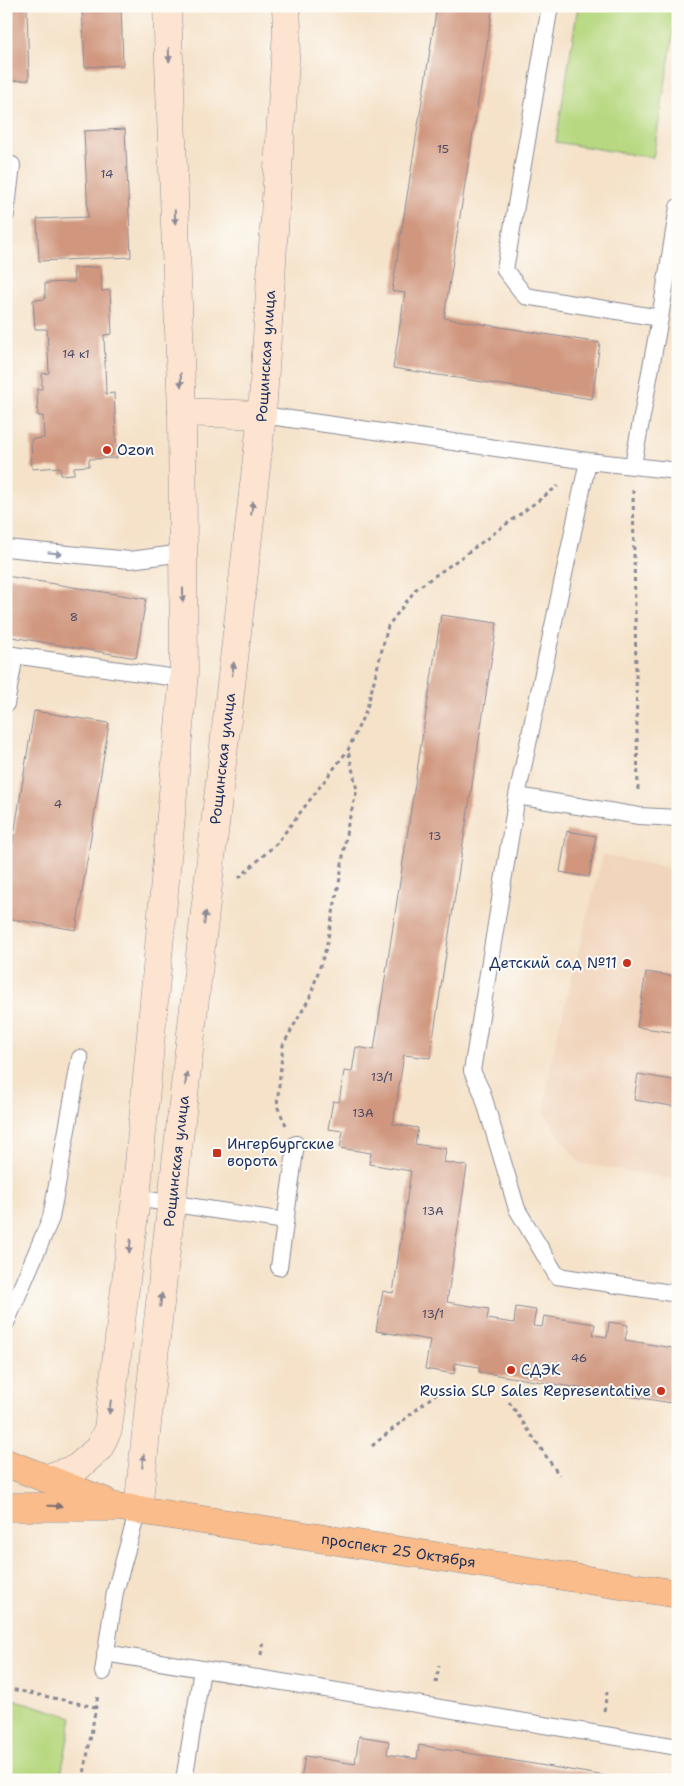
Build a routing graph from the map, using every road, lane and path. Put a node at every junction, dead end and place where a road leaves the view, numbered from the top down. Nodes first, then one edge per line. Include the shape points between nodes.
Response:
1 (167, 6) edge
2 (286, 6) edge
3 (550, 6) edge
4 (12, 166) dead end
5 (678, 207) edge
6 (6, 215) edge
7 (660, 318) junction
8 (182, 412) junction
9 (262, 415) junction
10 (588, 461) junction
11 (633, 465) junction
12 (678, 471) edge
13 (6, 548) edge
14 (183, 553) junction
15 (11, 654) edge
16 (183, 679) junction
17 (6, 704) edge
18 (348, 750) junction
19 (517, 796) junction
20 (639, 816) junction
21 (678, 818) edge
22 (206, 910) junction
23 (80, 1058) dead end
24 (296, 1144) joint
25 (136, 1198) junction
26 (172, 1202) junction
27 (286, 1221) junction
28 (279, 1267) dead end
29 (678, 1294) edge
30 (6, 1323) edge
31 (438, 1392) dead end
32 (509, 1402) dead end
33 (372, 1446) dead end
34 (6, 1463) edge
35 (559, 1475) dead end
36 (47, 1478) junction
37 (6, 1507) edge
38 (129, 1508) junction
39 (678, 1594) edge
40 (105, 1653) junction
41 (202, 1670) junction
42 (103, 1672) joint
43 (6, 1688) edge
44 (96, 1707) junction
45 (678, 1747) edge
46 (83, 1780) edge
47 (184, 1780) edge

1 -> 8 street
2 - 9 street, Рощинская улица
3 - 7 lane via 505,270 525,296
4 - 6 lane
5 - 7 lane
7 - 11 lane
8 - 9 street
8 - 14 street
9 - 10 lane
22 -> 9 street, Рощинская улица
10 - 11 lane
10 - 18 path via 560,485 416,589 388,626 367,708
10 - 19 lane
11 - 12 lane
11 - 20 path
13 -> 14 lane via 130,560
14 -> 16 street
15 - 16 lane
15 - 17 lane
16 - 25 street
18 - 22 path via 277,843
18 - 24 path via 357,790 326,948 310,997 282,1045 277,1106
19 - 20 lane
19 - 29 lane via 472,1071 482,1092 517,1209 557,1276
20 - 21 lane
26 -> 22 street, Рощинская улица
23 - 30 lane via 51,1218
24 - 27 lane
25 - 26 lane
25 -> 36 street via 108,1429 99,1448 77,1468
26 - 27 lane
38 -> 26 street, Рощинская улица
27 - 28 lane
31 - 33 path
32 - 35 path
34 - 36 main road, проспект 25 Октября
36 - 38 main road, проспект 25 Октября
37 -> 38 main road, проспект 25 Октября
38 - 39 main road, проспект 25 Октября
38 - 40 lane
40 - 41 lane
40 - 42 lane
41 - 45 lane
41 - 47 lane
42 - 44 path
43 - 44 path
44 - 46 path

